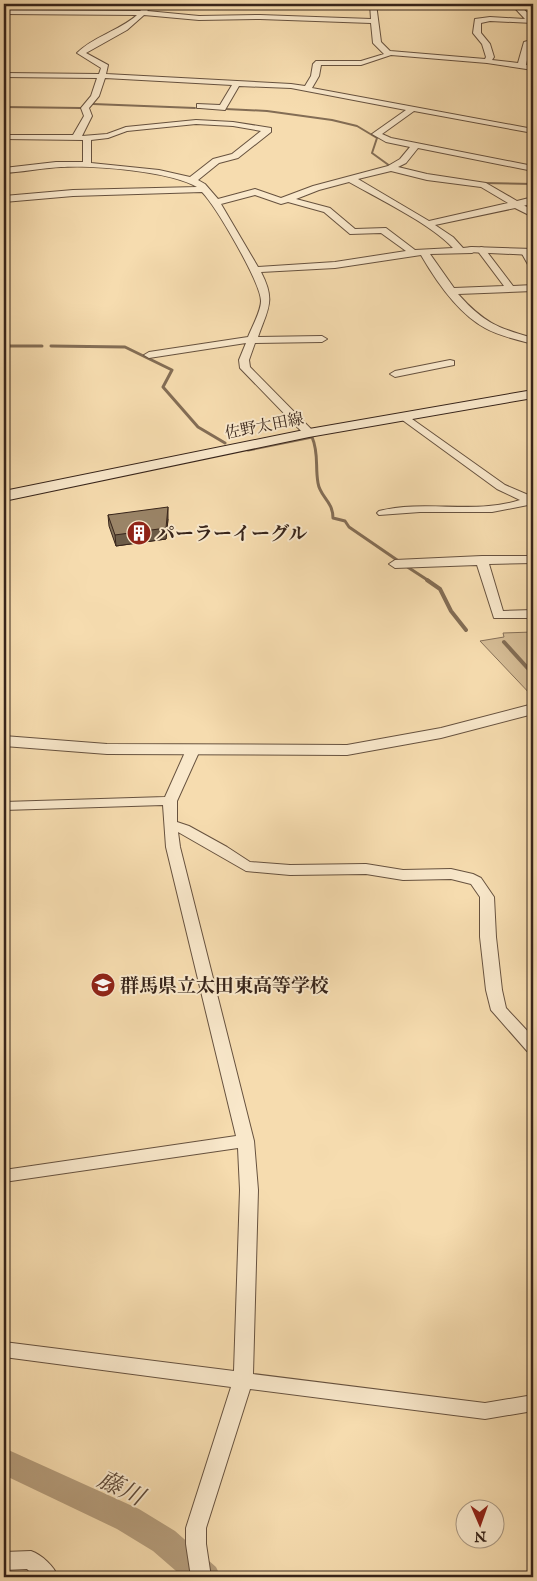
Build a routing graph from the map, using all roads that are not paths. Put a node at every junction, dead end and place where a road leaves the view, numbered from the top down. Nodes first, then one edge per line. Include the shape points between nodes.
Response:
1 (148, 4) edge
2 (373, 4) edge
3 (514, 4) edge
4 (4, 12) edge
5 (143, 13) junction
6 (374, 21) junction
7 (532, 21) edge
8 (528, 42) dead end
9 (388, 52) junction
10 (487, 62) junction
11 (519, 66) junction
12 (533, 68) edge
13 (4, 75) edge
14 (102, 76) junction
15 (237, 83) junction
16 (307, 89) junction
17 (200, 106) dead end
18 (412, 109) junction
19 (533, 131) edge
20 (4, 137) edge
21 (83, 138) junction
22 (416, 145) junction
23 (87, 166) junction
24 (391, 168) junction
25 (533, 168) edge
26 (4, 171) edge
27 (351, 180) junction
28 (191, 181) junction
29 (204, 189) junction
30 (4, 199) edge
31 (288, 199) junction
32 (533, 200) edge
33 (217, 202) junction
34 (517, 205) junction
35 (533, 214) edge
36 (428, 224) junction
37 (459, 249) junction
38 (476, 250) junction
39 (529, 252) edge
40 (419, 253) junction
41 (533, 266) edge
42 (255, 270) junction
43 (533, 288) edge
44 (511, 289) junction
45 (452, 291) junction
46 (251, 339) junction
47 (322, 339) dead end
48 (533, 341) edge
49 (149, 355) dead end
50 (450, 363) dead end
51 (395, 374) dead end
52 (533, 394) edge
53 (404, 417) junction
54 (309, 434) junction
55 (4, 496) edge
56 (532, 500) edge
57 (383, 512) dead end
58 (533, 559) edge
59 (482, 560) junction
60 (400, 563) dead end
61 (533, 614) edge
62 (533, 709) edge
63 (4, 740) edge
64 (193, 750) junction
65 (170, 801) junction
66 (4, 806) edge
67 (170, 824) junction
68 (533, 1047) edge
69 (246, 1141) junction
70 (4, 1176) edge
71 (4, 1350) edge
72 (243, 1380) junction
73 (533, 1403) edge
74 (4, 1562) edge
75 (48, 1577) edge
76 (201, 1577) edge

1 - 5 street
2 - 6 street
3 - 7 street
4 - 5 street
5 - 6 street via 199,18
5 - 14 street via 131,24 80,53 104,67
6 - 9 street via 377,43
7 - 10 street via 478,21 477,33 490,57
8 - 11 street via 523,63
9 - 10 street
9 - 16 street via 386,56 361,63 319,63
10 - 11 street
11 - 12 street
13 - 14 street
14 - 15 street
14 - 21 street via 95,96 85,108 88,116 77,135
15 - 16 street
15 - 17 street via 222,108
16 - 18 street
18 - 19 street
18 - 22 street via 376,134
20 - 21 street
21 - 23 street
21 - 28 street via 112,136 126,128 196,122 268,130 235,156 216,162
22 - 24 street
22 - 25 street
23 - 26 street via 64,164
23 - 28 street via 157,172
24 - 27 street
24 - 34 street via 483,185
27 - 31 street
27 - 36 street
28 - 29 street
29 - 30 street
29 - 33 street
31 - 33 street via 281,201 255,192
31 - 40 street via 327,210 353,232 383,230
32 - 34 street
33 - 42 street
34 - 35 street
34 - 36 street
36 - 37 street
37 - 38 street
37 - 40 street
38 - 39 street
38 - 44 street
39 - 41 street
40 - 42 street via 335,265
40 - 45 street
42 - 46 street via 266,302
43 - 44 street
44 - 45 street
45 - 48 street via 489,327
46 - 47 street
46 - 49 street
46 - 54 street via 244,360 245,368
50 - 51 street
52 - 53 main road, 佐野太田線
53 - 54 main road, 佐野太田線
53 - 56 street via 501,487
54 - 55 main road, 佐野太田線
56 - 57 street via 481,509 424,508
58 - 59 street
59 - 60 street
59 - 61 street via 498,615
62 - 64 street via 490,722 372,747 347,750
63 - 64 street via 107,749
64 - 65 street
65 - 66 street
65 - 67 street
67 - 68 street via 246,866 290,870 352,868 403,875 451,874 476,881 487,897 488,937 499,1010
67 - 69 street
69 - 70 street
69 - 72 street via 249,1190
71 - 72 street
72 - 73 street via 485,1411
72 - 76 street via 196,1528
74 - 75 street via 31,1560

